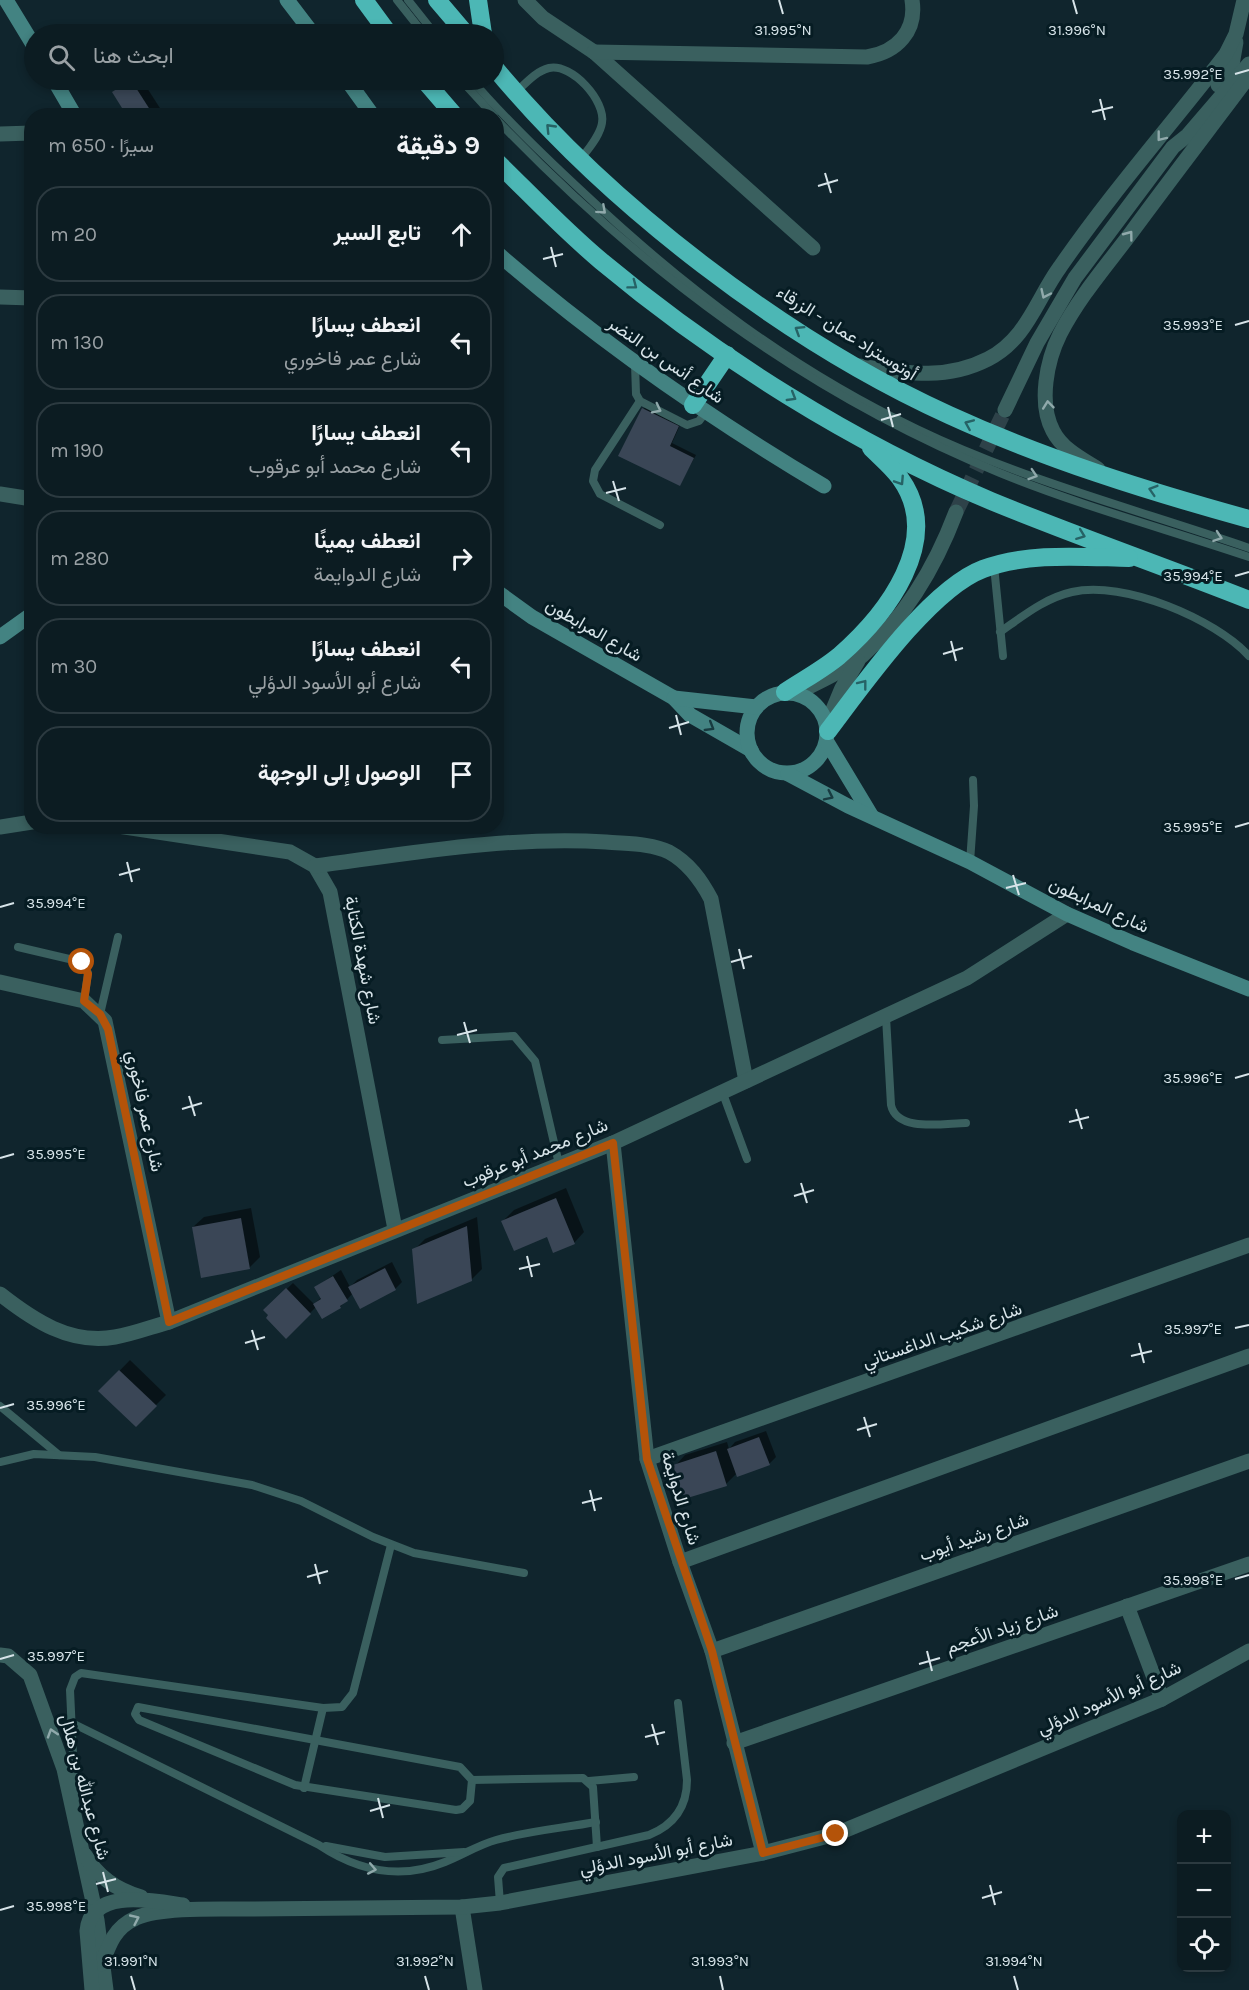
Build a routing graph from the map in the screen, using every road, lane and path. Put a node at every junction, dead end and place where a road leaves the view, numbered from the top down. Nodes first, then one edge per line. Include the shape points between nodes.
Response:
1 (6, 0) edge
2 (287, 0) edge
3 (364, 0) edge
4 (398, 0) edge
5 (408, 0) edge
6 (438, 0) edge
7 (478, 0) edge
8 (525, 0) edge
9 (912, 0) edge
10 (1244, 0) edge
11 (305, 24) edge
12 (382, 24) edge
13 (416, 24) edge
14 (427, 24) edge
15 (458, 24) edge
16 (482, 24) edge
17 (24, 30) edge
18 (1236, 34) junction
19 (594, 52) junction
20 (1249, 64) edge
21 (1249, 76) edge
22 (504, 79) edge
23 (60, 90) edge
24 (354, 90) edge
25 (433, 90) edge
26 (470, 90) edge
27 (482, 90) edge
28 (515, 93) junction
29 (70, 108) edge
30 (367, 108) edge
31 (448, 108) edge
32 (487, 108) edge
33 (499, 108) edge
34 (504, 113) edge
35 (504, 126) edge
36 (24, 133) edge
37 (0, 134) edge
38 (1173, 147) junction
39 (581, 160) junction
40 (504, 169) edge
41 (813, 248) dead end
42 (504, 258) edge
43 (0, 297) edge
44 (24, 298) edge
45 (728, 355) junction
46 (635, 364) junction
47 (854, 365) junction
48 (640, 401) junction
49 (699, 409) junction
50 (1005, 410) tunnel mouth
51 (861, 438) junction
52 (1110, 477) junction
53 (824, 486) dead end
54 (0, 495) edge
55 (24, 498) edge
56 (956, 512) tunnel mouth
57 (1249, 519) edge
58 (660, 525) dead end
59 (1249, 548) edge
60 (1249, 557) edge
61 (1142, 558) junction
62 (994, 566) junction
63 (504, 597) edge
64 (1249, 600) edge
65 (24, 620) edge
66 (1000, 632) junction
67 (0, 637) edge
68 (862, 656) junction
69 (1003, 656) dead end
70 (1249, 656) edge
71 (791, 693) junction
72 (674, 698) junction
73 (756, 707) junction
74 (827, 732) junction
75 (751, 750) junction
76 (788, 774) junction
77 (973, 780) dead end
78 (872, 815) junction
79 (24, 823) edge
80 (0, 827) edge
81 (171, 834) edge
82 (970, 862) junction
83 (315, 866) junction
84 (1067, 914) junction
85 (118, 937) dead end
86 (18, 947) dead end
87 (0, 982) edge
88 (1249, 989) edge
89 (84, 1001) junction
90 (100, 1014) junction
91 (886, 1017) junction
92 (442, 1040) dead end
93 (746, 1081) junction
94 (722, 1091) junction
95 (966, 1123) dead end
96 (613, 1143) junction
97 (747, 1159) dead end
98 (559, 1164) junction
99 (395, 1229) junction
100 (1249, 1245) edge
101 (0, 1294) edge
102 (169, 1322) junction
103 (1249, 1356) edge
104 (0, 1406) edge
105 (60, 1456) junction
106 (647, 1459) junction
107 (1249, 1461) edge
108 (0, 1462) edge
109 (391, 1545) junction
110 (680, 1562) junction
111 (1249, 1564) edge
112 (524, 1573) dead end
113 (1127, 1606) junction
114 (712, 1651) junction
115 (1249, 1651) edge
116 (0, 1654) edge
117 (1162, 1699) junction
118 (678, 1703) dead end
119 (323, 1708) junction
120 (70, 1722) junction
121 (316, 1740) junction
122 (734, 1743) junction
123 (634, 1777) dead end
124 (472, 1780) junction
125 (589, 1781) junction
126 (304, 1788) junction
127 (74, 1813) junction
128 (596, 1822) junction
129 (319, 1845) junction
130 (81, 1847) junction
131 (597, 1847) junction
132 (465, 1852) junction
133 (763, 1853) junction
134 (149, 1900) junction
135 (501, 1903) junction
136 (462, 1907) junction
137 (210, 1909) junction
138 (96, 1912) junction
139 (102, 1964) junction
140 (92, 1990) edge
141 (106, 1990) edge
142 (475, 1990) edge

1 - 17 street
2 - 11 street
3 - 12 highway
4 - 13 lane
5 - 14 lane
6 - 15 highway
7 - 16 highway
8 - 19 street via 543,18
9 - 19 street via 912,21 900,42 891,50 867,57
10 - 18 street
18 - 38 street via 1235,56 1228,73 1181,130
18 -> 47 street via 1226,54 1060,266 1027,325 1011,343 984,361 946,374 921,375
19 - 41 street
20 - 38 street
52 -> 21 street via 1068,450 1052,431 1047,406 1051,357 1060,333 1088,289
22 - 28 highway, أوتوستراد عمان - الزرقاء
23 - 29 street
24 - 30 street
25 - 31 highway
26 - 32 lane
27 -> 33 lane
39 -> 28 highway, أوتوستراد عمان - الزرقاء
28 - 39 lane via 541,71 552,68 572,74 586,88 603,114 602,125
34 -> 59 lane via 559,170 671,273 796,362 957,447
35 - 60 lane via 590,212 667,278 749,339 837,393 916,435 1001,473
36 - 37 street
38 - 50 street via 1075,279 1037,343
47 -> 39 highway, أوتوستراد عمان - الزرقاء via 703,264
40 -> 45 highway via 602,261
42 - 46 street, شارع أنس بن النضر
43 - 44 street
45 - 49 highway
45 -> 51 highway
46 - 48 lane via 636,394
46 - 49 street, شارع أنس بن النضر
52 -> 47 highway, أوتوستراد عمان - الزرقاء via 964,422
48 -> 49 lane via 687,424 699,421
48 - 58 lane via 593,481 600,494
49 - 53 street, شارع أنس بن النضر
51 -> 61 highway via 989,500
51 -> 71 highway via 900,478 908,494 916,530 910,566 891,597 851,644
57 -> 52 highway, أوتوستراد عمان - الزرقاء
54 - 55 street
56 - 68 street via 945,540 902,612
61 - 62 highway via 1059,558
61 - 64 highway
62 - 66 lane
74 -> 62 highway via 864,682 944,593 961,580
63 - 72 street, شارع المرابطون via 532,617
65 - 67 street
66 - 69 lane
66 - 70 lane via 1049,600 1074,592 1104,591 1141,597 1212,627
68 - 71 street via 835,674
68 - 74 street via 842,688
71 - 73 street via 764,699
71 - 74 street via 816,704
72 - 73 street, شارع المرابطون
72 -> 75 street, شارع المرابطون via 690,715
73 - 75 street via 747,736
74 - 76 street via 822,755 813,765
74 - 78 street
75 - 76 street via 760,763
76 -> 78 street, شارع المرابطون
77 - 82 lane
78 - 82 street, شارع المرابطون
79 - 80 street
81 - 83 street via 290,852
82 - 84 street, شارع المرابطون
83 - 93 street via 514,841 626,844 669,852 687,864 711,899
83 - 99 street, شارع شهدة الكتابة via 330,892
84 - 88 street, شارع المرابطون
84 - 91 street, شارع محمد أبو عرقوب via 967,978
85 - 90 lane
86 - 89 lane via 82,962 88,974
87 - 89 street, شارع عمر فاخوري
89 - 90 street, شارع عمر فاخوري
90 - 102 street, شارع عمر فاخوري via 108,1029
91 - 93 street, شارع محمد أبو عرقوب
91 - 95 lane via 891,1105 896,1117 906,1122
92 - 98 lane via 514,1036 535,1061
93 - 94 street, شارع محمد أبو عرقوب
94 - 96 street, شارع محمد أبو عرقوب
94 - 97 lane
96 - 98 street, شارع محمد أبو عرقوب
96 - 106 street, شارع الدوايمة
98 - 99 street, شارع محمد أبو عرقوب
99 - 102 street, شارع محمد أبو عرقوب
100 - 106 street, شارع شكيب الداغستاني
101 - 102 street, شارع محمد أبو عرقوب via 41,1324 74,1335 113,1337
103 - 110 street
104 - 105 lane
105 - 108 lane via 34,1454
105 - 109 lane via 129,1462 269,1489
106 - 110 street, شارع الدوايمة
107 - 114 street, شارع رشيد أيوب
109 - 112 lane via 414,1553
109 - 119 lane via 352,1694 342,1707
110 - 114 street, شارع الدوايمة
111 - 113 street, شارع زياد الأعجم
113 - 117 street
113 - 122 street, شارع زياد الأعجم
114 - 122 street, شارع الدوايمة
115 - 117 street, شارع أبو الأسود الدؤلي
127 -> 116 street, شارع عبدالله بن هلال via 60,1758 30,1675
117 - 133 street, شارع أبو الأسود الدؤلي via 836,1834
118 - 131 lane via 687,1792 678,1814 661,1830
119 - 120 lane via 89,1672 81,1673 71,1683
119 - 121 lane
120 - 127 lane via 76,1779
120 - 129 lane
121 - 124 lane via 460,1767
121 - 126 lane
121 - 126 lane via 142,1707 135,1714 139,1720
122 - 133 street, شارع الدوايمة
123 - 125 lane
124 - 125 lane
124 - 126 lane via 470,1801 456,1810
125 - 128 lane
127 - 130 street, شارع عبدالله بن هلال
128 - 131 lane
128 - 132 lane via 510,1837
129 - 132 lane via 385,1857
129 -> 132 lane via 353,1864 391,1872 429,1868
130 - 134 street via 94,1868 113,1886
130 - 138 street, شارع عبدالله بن هلال
131 - 135 lane via 504,1868 498,1877
133 - 135 street, شارع أبو الأسود الدؤلي
134 - 137 street
134 - 138 street via 118,1901
135 - 136 street, شارع أبو الأسود الدؤلي
136 - 137 street, شارع أبو الأسود الدؤلي
136 - 142 street
139 -> 137 street via 113,1937 133,1919
138 - 139 street, شارع عبدالله بن هلال
138 - 140 street, شارع عبدالله بن هلال via 87,1931
139 - 141 street, شارع عبدالله بن هلال

